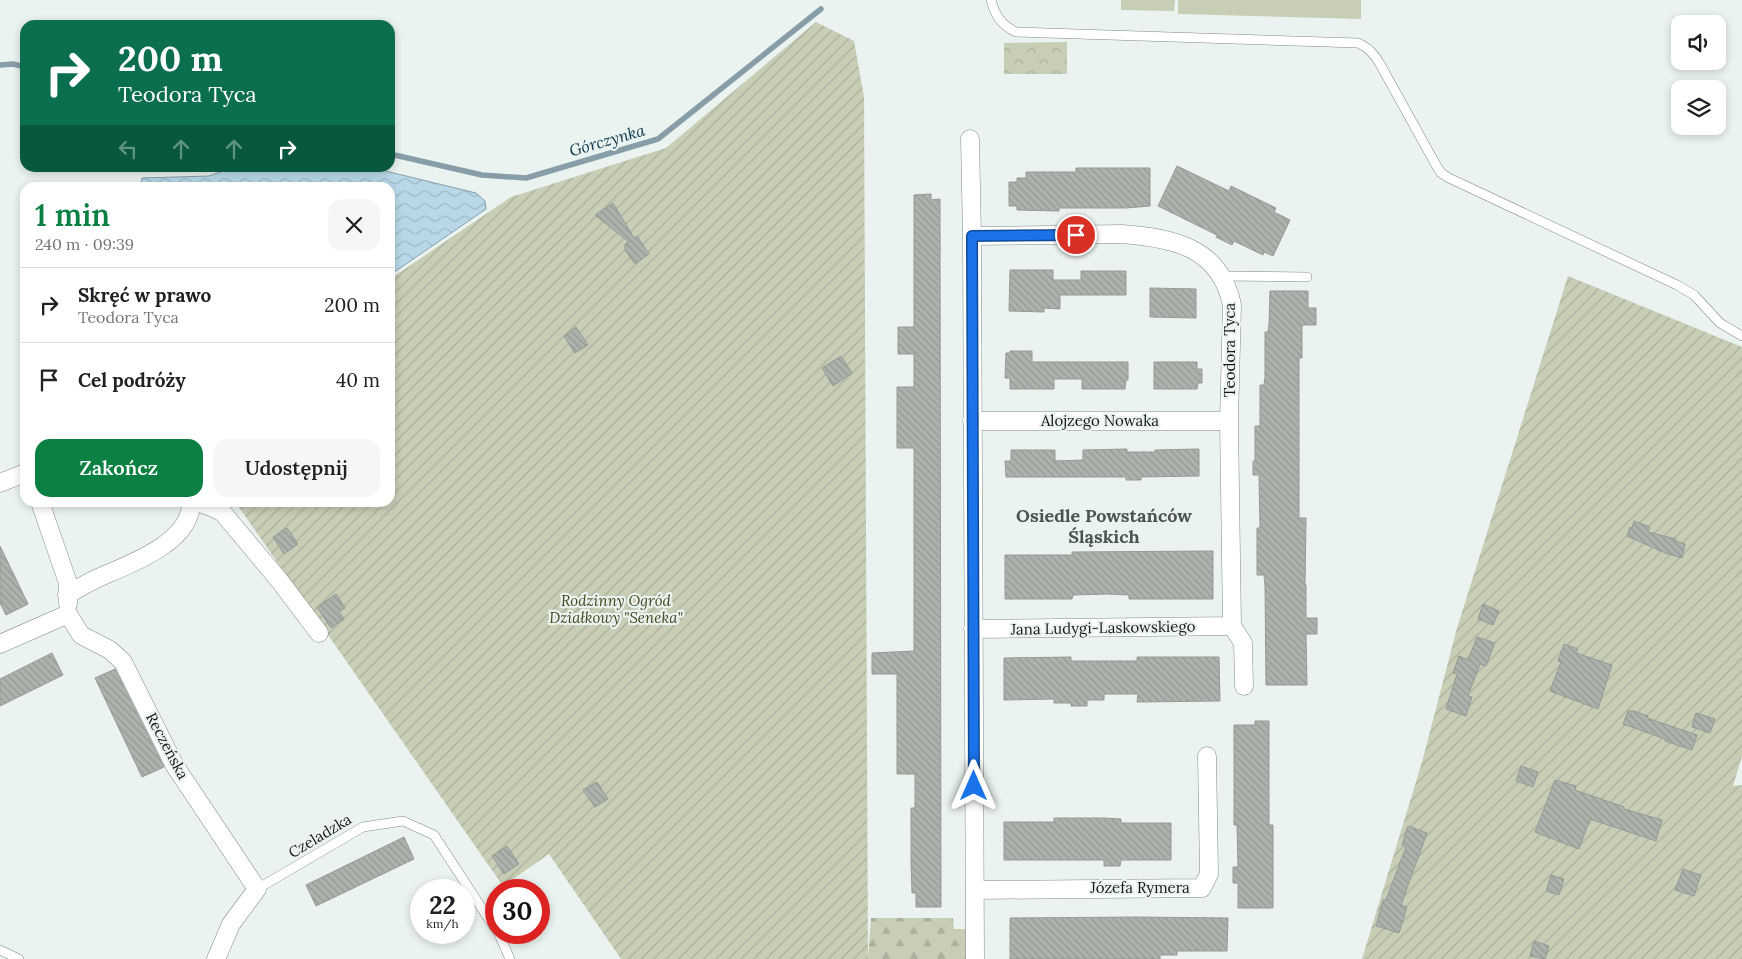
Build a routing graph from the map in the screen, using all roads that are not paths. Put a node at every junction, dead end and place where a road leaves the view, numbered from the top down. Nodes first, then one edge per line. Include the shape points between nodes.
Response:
1 (991, 0) edge
2 (970, 139) dead end
3 (972, 236) junction
4 (1221, 276) junction
5 (1307, 277) dead end
6 (1742, 336) edge
7 (972, 421) junction
8 (1229, 421) junction
9 (20, 475) edge
10 (0, 483) edge
11 (42, 507) edge
12 (191, 507) edge
13 (211, 507) edge
14 (68, 595) junction
15 (68, 614) junction
16 (1232, 626) junction
17 (973, 629) junction
18 (319, 633) dead end
19 (0, 644) edge
20 (1244, 686) dead end
21 (1207, 756) dead end
22 (258, 890) junction
23 (975, 890) junction
24 (485, 913) edge
25 (503, 944) edge
26 (0, 950) edge
27 (19, 959) edge
28 (216, 959) edge
29 (510, 959) edge
30 (975, 959) edge

1 - 6 lane via 1002,23 1016,32 1350,41 1366,46 1380,64 1442,173 1677,285 1694,295 1720,323
2 - 3 street
3 - 4 street, Teodora Tyca via 1146,236 1170,240 1196,251
3 - 7 street
4 - 5 lane
4 - 8 street, Teodora Tyca via 1229,290 1232,305
7 - 8 street, Alojzego Nowaka
7 - 17 street
8 - 16 street, Teodora Tyca
9 - 10 street
11 - 14 street via 68,583
12 - 14 street via 184,524 159,550
13 - 18 street via 222,512
14 - 15 street
15 - 19 street
15 - 22 street, Reczeńska via 82,635 110,650 123,662 175,766
16 - 17 street, Jana Ludygi-Laskowskiego
16 - 20 street, Teodora Tyca via 1243,643
17 - 23 street
21 - 23 street, Józefa Rymera via 1209,874 1202,888
22 - 24 lane, Czeladzka via 363,826 403,821 434,835
22 - 28 street via 231,924
23 - 30 street
25 - 29 lane, Czeladzka
26 - 27 lane

